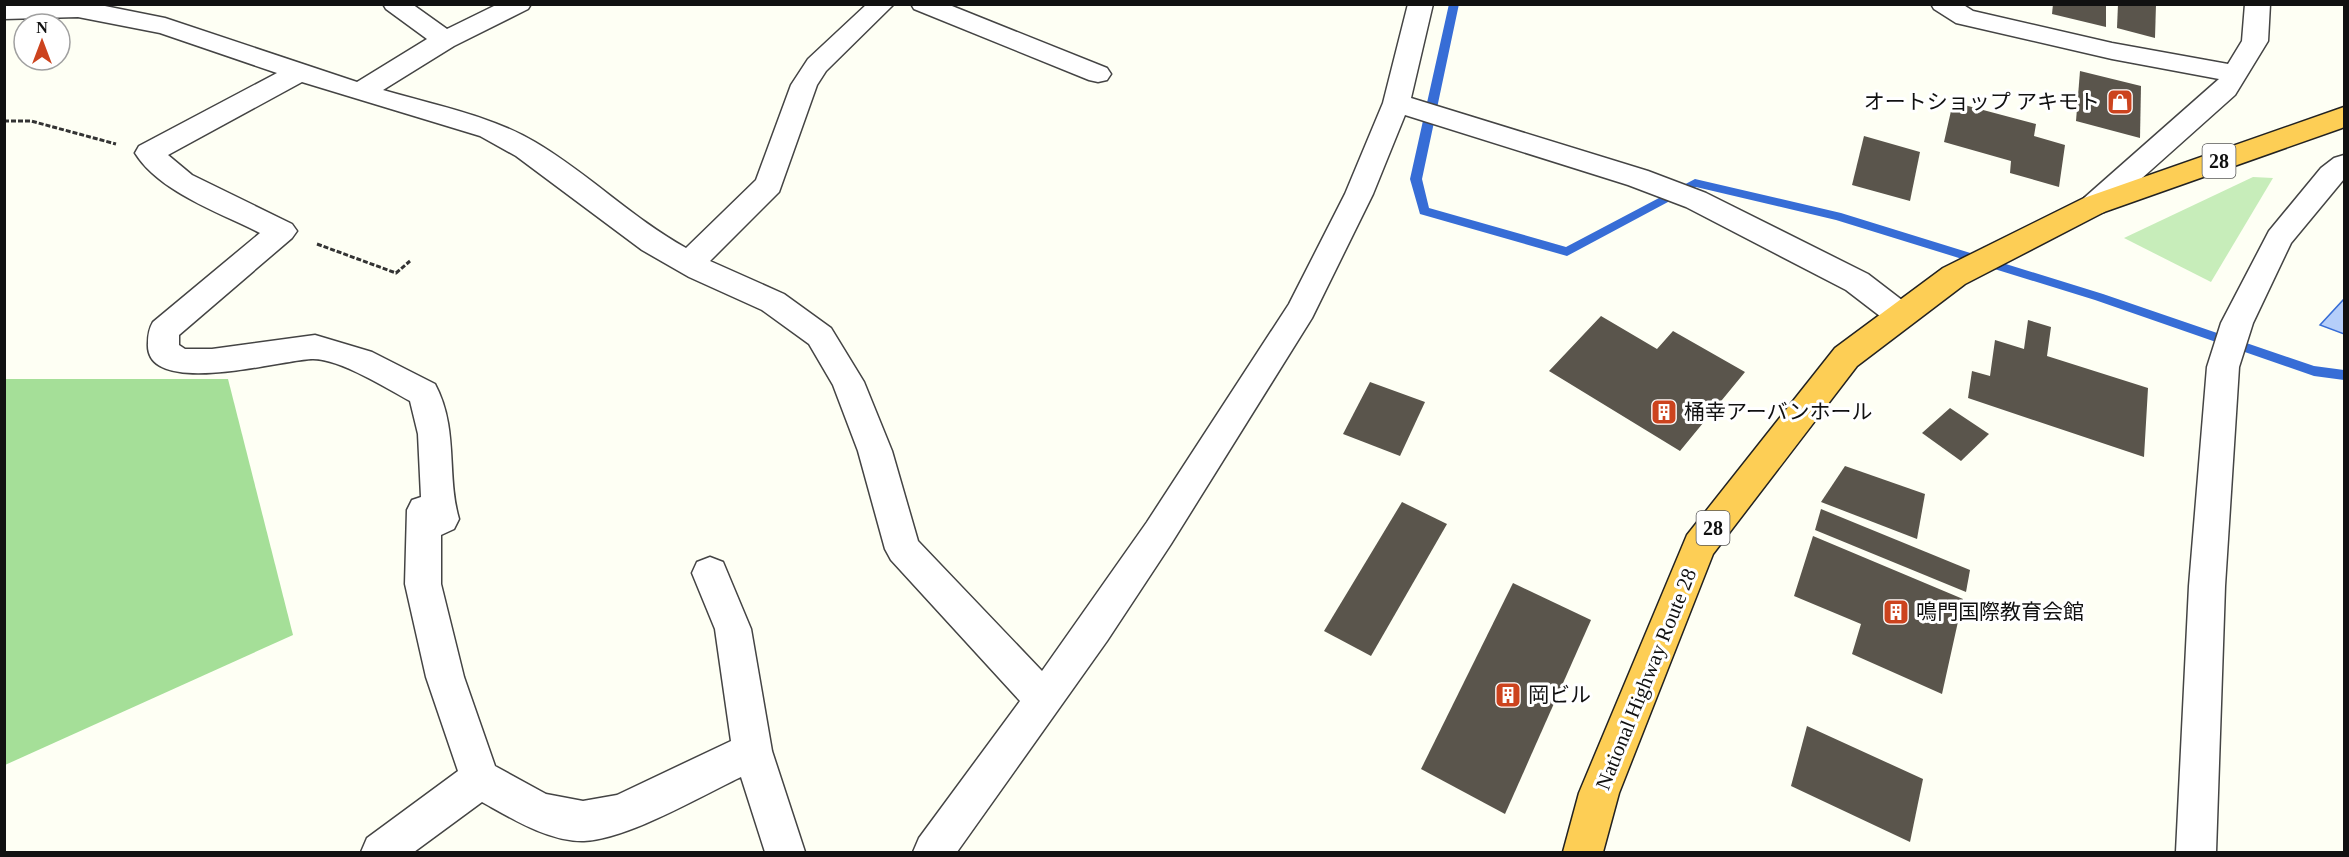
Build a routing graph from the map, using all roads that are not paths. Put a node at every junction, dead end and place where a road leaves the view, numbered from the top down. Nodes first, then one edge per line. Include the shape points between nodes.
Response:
1 (395, 4) edge
2 (519, 4) edge
3 (882, 4) edge
4 (923, 4) edge
5 (1943, 4) edge
6 (2258, 4) edge
7 (1415, 6) edge
8 (4, 11) edge
9 (445, 40) junction
10 (301, 72) junction
11 (1098, 74) dead end
12 (2235, 74) junction
13 (360, 92) junction
14 (1396, 103) junction
15 (2344, 116) edge
16 (2344, 165) edge
17 (2094, 205) junction
18 (689, 263) junction
19 (1900, 315) junction
20 (710, 573) dead end
21 (1044, 700) junction
22 (752, 751) junction
23 (480, 779) junction
24 (381, 852) edge
25 (784, 852) edge
26 (933, 852) edge
27 (1582, 852) edge
28 (2196, 852) edge

1 - 9 street
2 - 9 street
3 - 18 street via 817,65 804,85 770,185
4 - 11 street
5 - 12 street via 1965,17
6 - 12 street via 2255,41
7 - 14 street
8 - 10 street via 78,9 165,26
9 - 13 street
10 - 13 street
10 - 23 street via 149,153 182,182 282,231 164,330 163,351 180,361 212,361 315,347 361,361 424,393 435,434 423,584 445,677
12 - 17 street via 2226,88
13 - 18 street via 490,130 526,149 651,242
14 - 19 street via 1638,178 1696,200 1857,282
14 - 21 street via 1359,194 1301,310 1159,533
15 - 17 highway, National Highway Route 28 / 28
16 - 28 street via 2278,238 2236,323 2223,367 2207,586
17 - 19 highway, National Highway Route 28 / 28 via 1954,276
18 - 21 street via 773,303 820,336 848,382 875,451 903,549
19 - 27 highway, National Highway Route 28 / 28 via 1846,357 1699,546 1599,793
20 - 22 street via 733,628
21 - 26 street
22 - 23 street via 620,814 583,821 541,813
22 - 25 street
23 - 24 street

